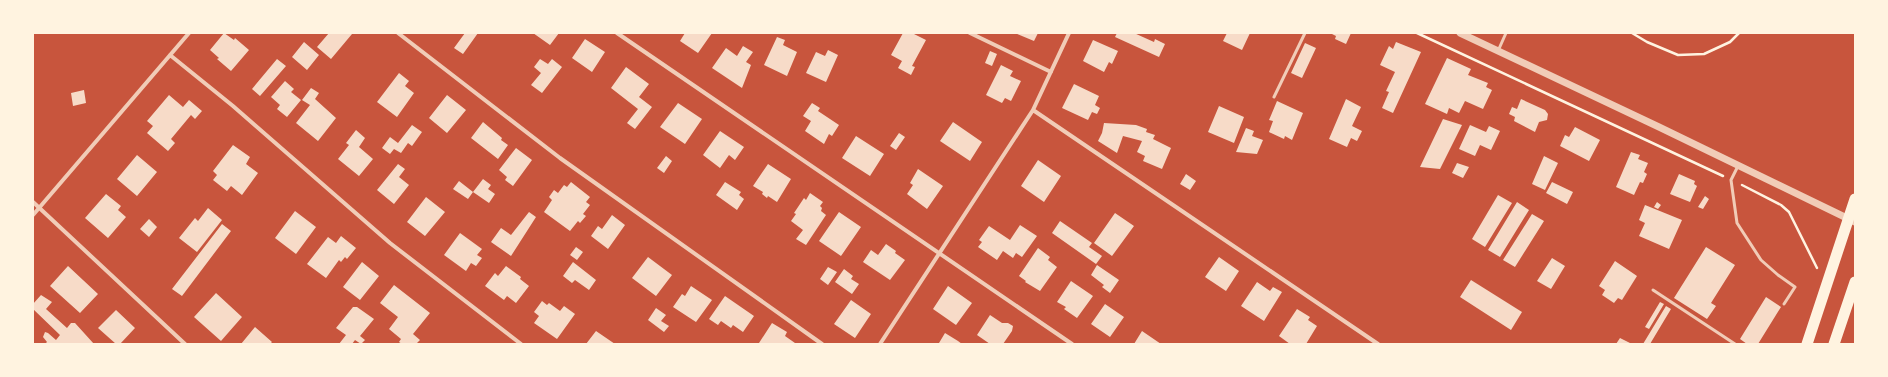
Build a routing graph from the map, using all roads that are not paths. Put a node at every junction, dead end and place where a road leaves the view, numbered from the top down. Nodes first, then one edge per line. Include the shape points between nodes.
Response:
1 (189, 33) edge
2 (398, 33) edge
3 (617, 33) edge
4 (970, 33) edge
5 (1070, 33) edge
6 (1305, 33) edge
7 (1460, 33) edge
8 (1506, 33) edge
9 (1498, 51) junction
10 (170, 55) junction
11 (1051, 72) junction
12 (1274, 97) dead end
13 (1033, 110) junction
14 (1738, 166) junction
15 (1855, 199) edge
16 (33, 202) edge
17 (40, 208) junction
18 (33, 215) edge
19 (1852, 220) edge
20 (940, 253) junction
21 (1855, 282) edge
22 (1653, 290) dead end
23 (1784, 304) dead end
24 (185, 344) edge
25 (521, 344) edge
26 (822, 344) edge
27 (880, 344) edge
28 (1072, 344) edge
29 (1378, 344) edge
30 (1735, 344) edge
31 (1807, 344) edge
32 (1834, 344) edge

1 - 10 street
2 - 26 street via 560,158
3 - 20 street
4 - 11 street
5 - 11 street
6 - 12 lane
7 - 9 street
8 - 9 lane
9 - 14 street
10 - 17 street
10 - 25 street via 233,106 390,243
11 - 13 street
13 - 20 street
13 - 29 street
14 - 19 street
14 - 23 lane via 1731,180 1737,223 1761,260 1794,287
15 - 19 highway
16 - 17 street
17 - 18 street
17 - 24 street
19 - 31 highway
20 - 27 street
20 - 28 street
21 - 32 highway
22 - 30 lane

